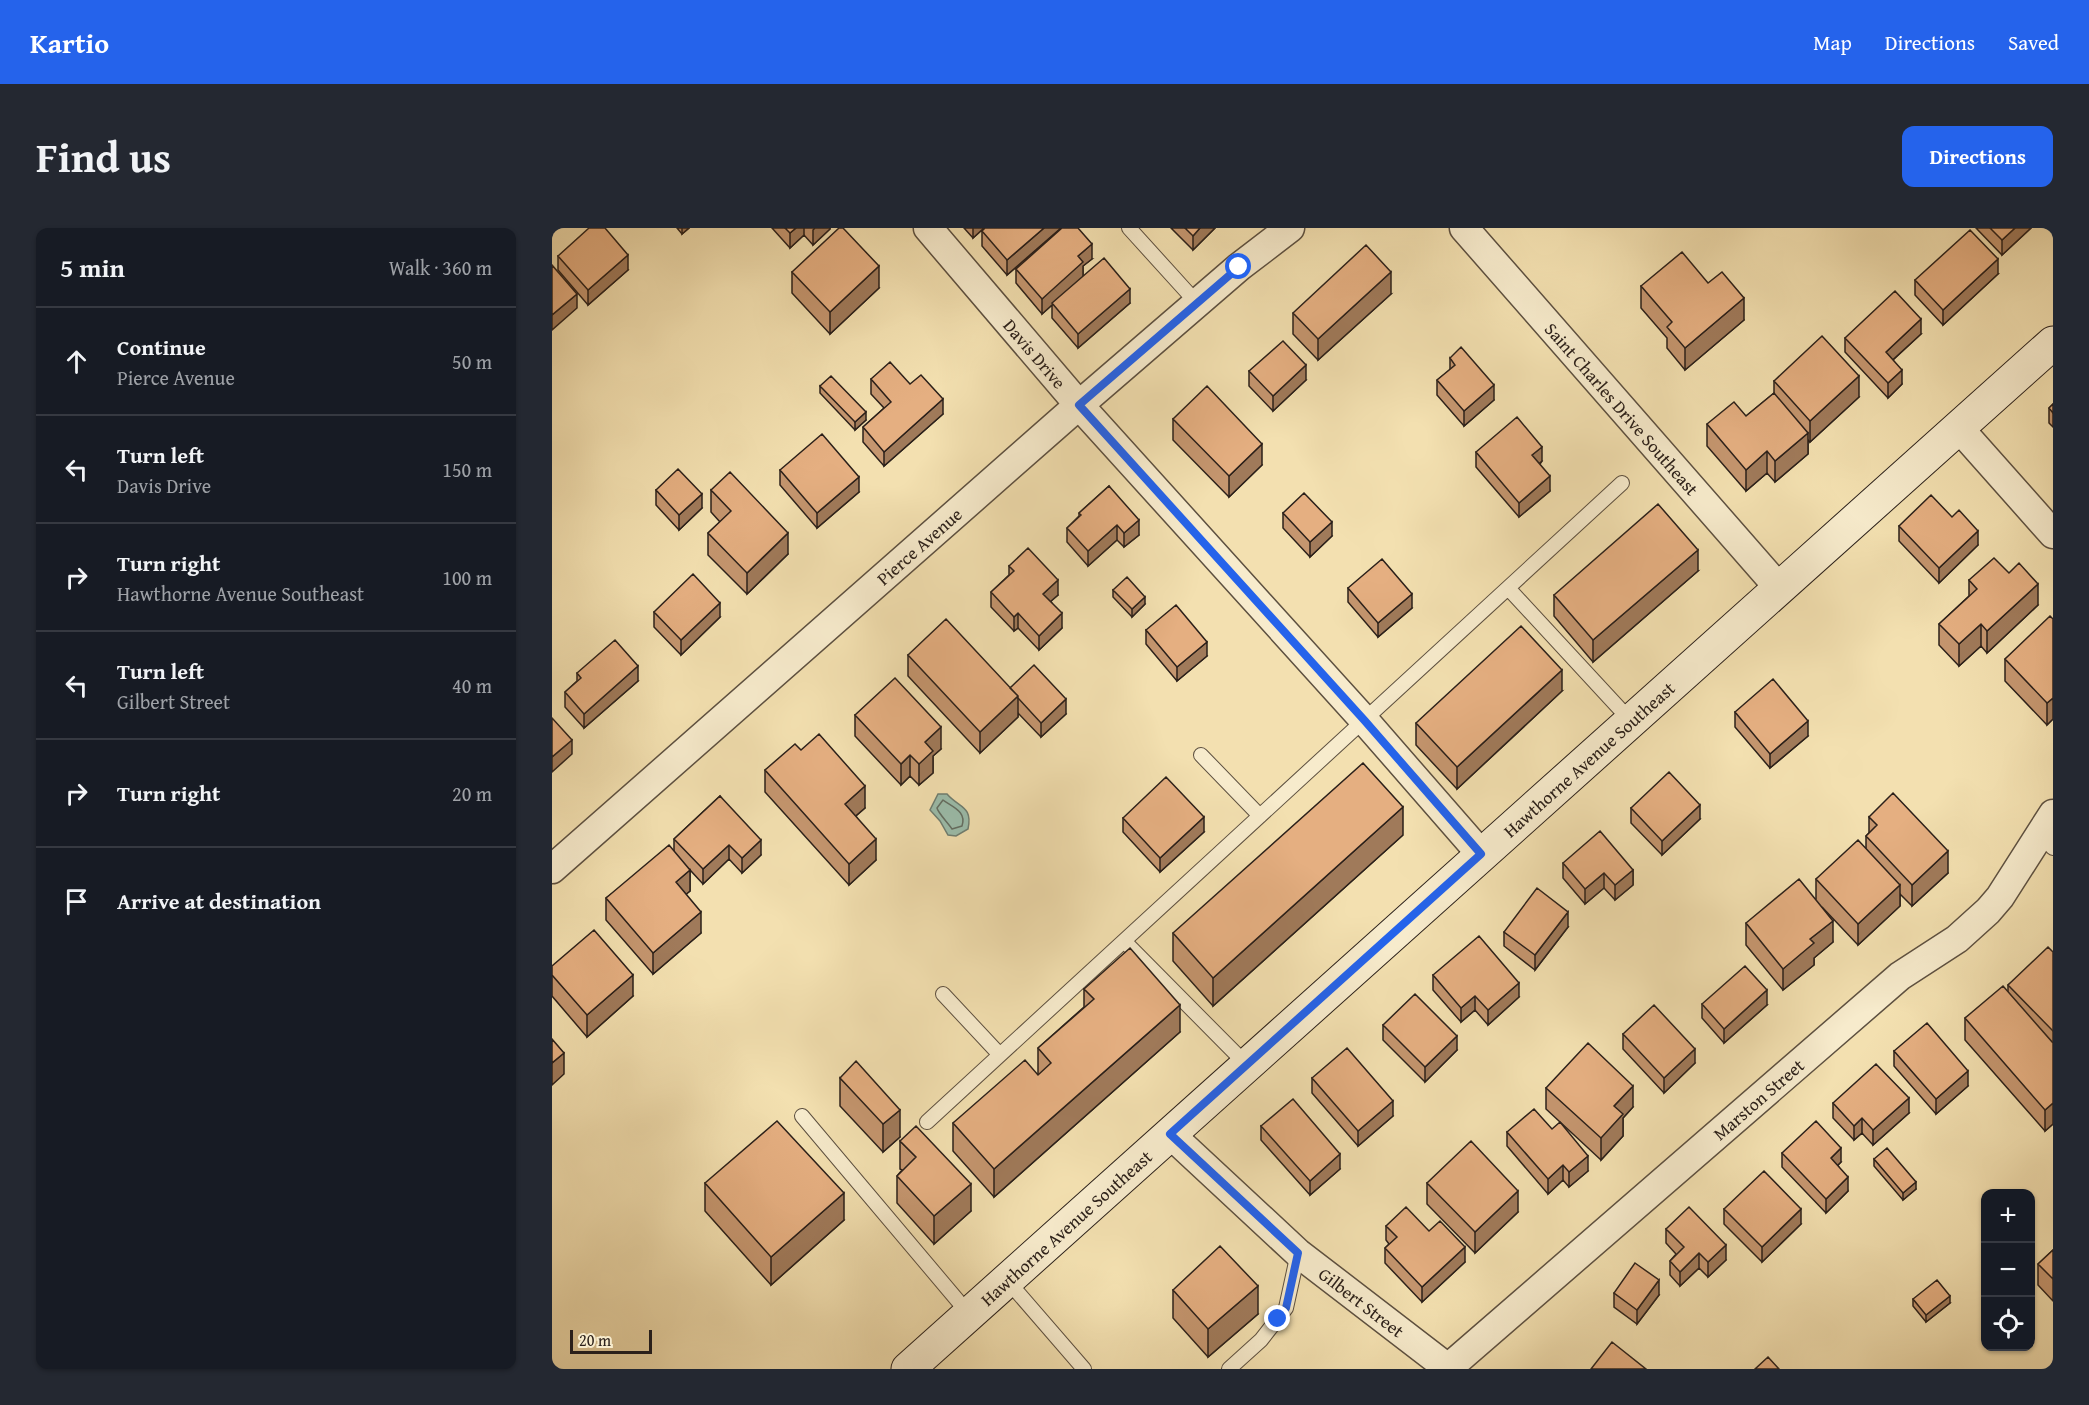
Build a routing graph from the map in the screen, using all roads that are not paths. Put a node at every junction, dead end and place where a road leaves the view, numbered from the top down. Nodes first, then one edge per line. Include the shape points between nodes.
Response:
1 (928, 228) edge
2 (1129, 228) edge
3 (1290, 228) edge
4 (1464, 228) edge
5 (1197, 303) junction
6 (2053, 343) edge
7 (1079, 405) junction
8 (1958, 428) junction
9 (1622, 483) dead end
10 (2053, 534) edge
11 (1508, 588) junction
12 (1780, 589) junction
13 (1365, 721) junction
14 (1632, 722) junction
15 (1201, 755) dead end
16 (1260, 816) junction
17 (2049, 832) edge
18 (1481, 854) junction
19 (552, 869) edge
20 (1124, 941) junction
21 (943, 994) dead end
22 (1000, 1055) junction
23 (1247, 1065) junction
24 (802, 1116) dead end
25 (927, 1122) dead end
26 (1170, 1134) junction
27 (1298, 1253) junction
28 (1007, 1280) junction
29 (969, 1314) junction
30 (908, 1369) edge
31 (1084, 1369) edge
32 (1228, 1369) edge
33 (1448, 1369) edge

1 - 7 street, Davis Drive
2 - 5 lane
3 - 5 street, Pierce Avenue
4 - 12 street, Saint Charles Drive Southeast
5 - 7 street, Pierce Avenue
6 - 8 street, Hawthorne Avenue Southeast
7 - 13 street, Davis Drive
7 - 19 street, Pierce Avenue
8 - 10 street
8 - 12 street, Hawthorne Avenue Southeast
9 - 11 lane
11 - 13 lane
11 - 14 lane
12 - 14 street, Hawthorne Avenue Southeast
13 - 16 lane
13 - 18 street, Davis Drive
14 - 18 street, Hawthorne Avenue Southeast
15 - 16 lane
16 - 20 lane
17 - 33 street, Marston Street via 1974,925 1900,976
18 - 23 street, Hawthorne Avenue Southeast
20 - 22 lane
20 - 23 lane
21 - 22 lane
22 - 25 lane
23 - 26 street, Hawthorne Avenue Southeast
24 - 29 lane
26 - 27 street, Gilbert Street
26 - 28 street, Hawthorne Avenue Southeast
27 - 32 lane via 1286,1308 1261,1340
27 - 33 street, Gilbert Street
28 - 29 street, Hawthorne Avenue Southeast
28 - 31 lane
29 - 30 street, Hawthorne Avenue Southeast

